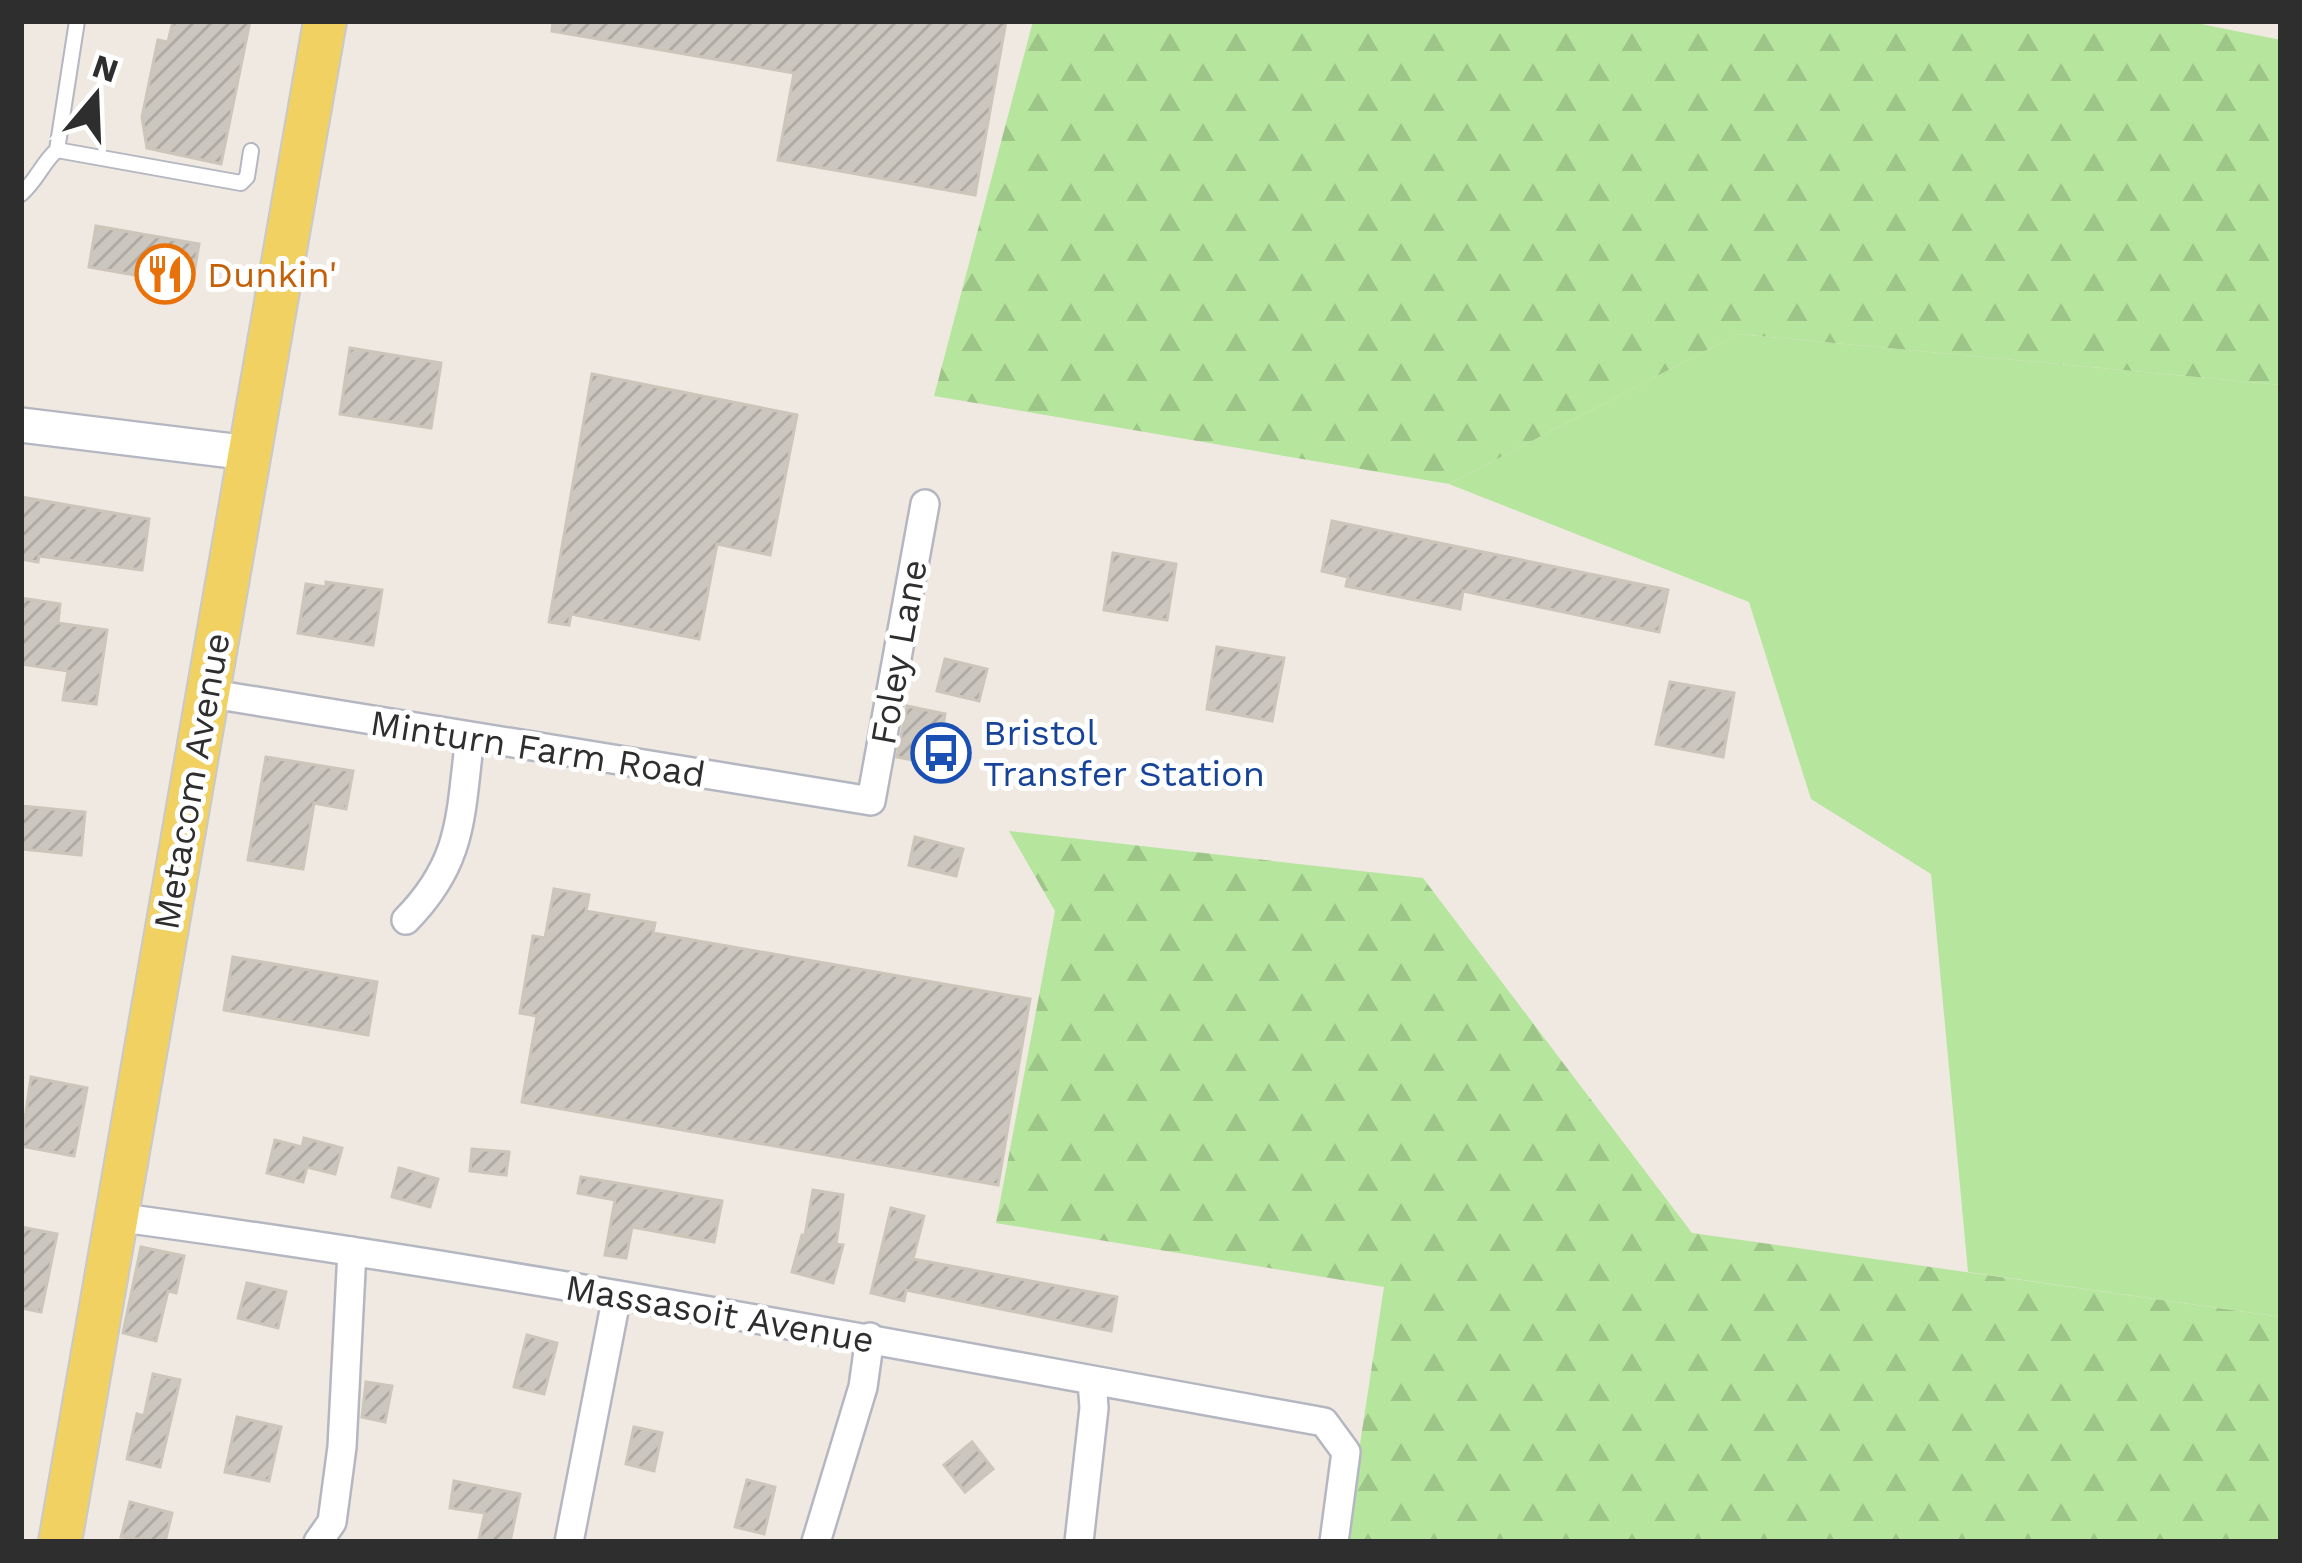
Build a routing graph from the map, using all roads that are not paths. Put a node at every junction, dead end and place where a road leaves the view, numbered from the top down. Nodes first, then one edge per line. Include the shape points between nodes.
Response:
1 (77, 21) edge
2 (325, 21) edge
3 (56, 150) junction
4 (251, 151) dead end
5 (21, 194) edge
6 (21, 425) edge
7 (249, 453) junction
8 (925, 504) dead end
9 (206, 693) junction
10 (470, 737) junction
11 (871, 801) joint
12 (406, 920) dead end
13 (115, 1217) junction
14 (352, 1251) junction
15 (616, 1295) junction
16 (870, 1337) junction
17 (1092, 1380) junction
18 (61, 1542) edge
19 (318, 1542) edge
20 (569, 1542) edge
21 (816, 1542) edge
22 (1079, 1542) edge
23 (1334, 1542) edge

1 - 3 lane
2 - 7 main road, Metacom Avenue
3 - 4 lane via 241,183
3 - 5 lane
6 - 7 street
7 - 9 main road, Metacom Avenue
8 - 11 street, Foley Lane
9 - 10 street, Minturn Farm Road
9 - 13 main road, Metacom Avenue
10 - 11 street, Minturn Farm Road
10 - 12 street via 451,854 435,890
13 - 14 street, Massasoit Avenue
13 - 18 main road, Metacom Avenue
14 - 15 street, Massasoit Avenue
14 - 19 street via 342,1447 332,1522
15 - 16 street, Massasoit Avenue
15 - 20 street
16 - 17 street, Massasoit Avenue
16 - 21 street
17 - 22 street
17 - 23 street, Massasoit Avenue via 1324,1422 1346,1452

